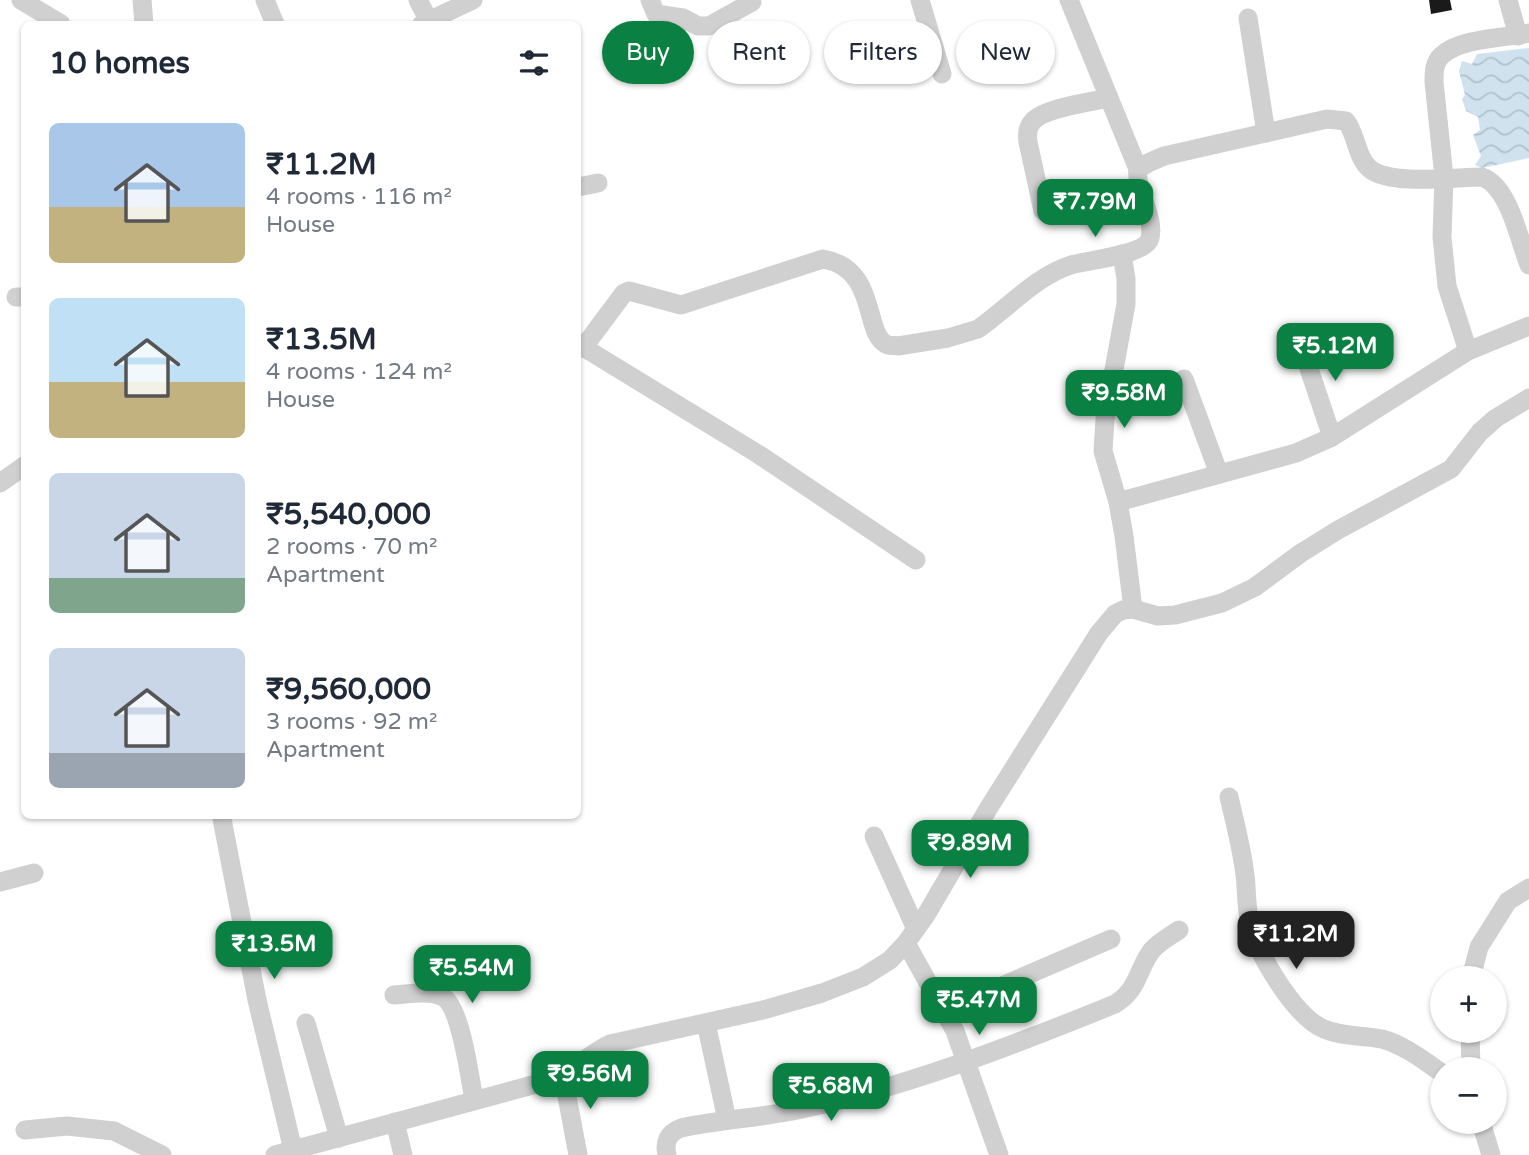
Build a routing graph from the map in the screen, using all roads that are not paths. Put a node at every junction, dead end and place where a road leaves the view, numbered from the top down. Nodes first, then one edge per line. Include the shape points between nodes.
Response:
1 (21, 0) edge
2 (142, 0) edge
3 (265, 0) edge
4 (418, 0) edge
5 (650, 0) edge
6 (920, 0) edge
7 (1069, 0) edge
8 (1508, 0) edge
9 (470, 2) edge
10 (752, 2) dead end
11 (1248, 18) dead end
12 (56, 21) edge
13 (144, 21) edge
14 (274, 21) edge
15 (424, 21) edge
16 (429, 21) edge
17 (470, 21) edge
18 (926, 21) edge
19 (1523, 34) edge
20 (1109, 98) junction
21 (1266, 133) junction
22 (1138, 169) junction
23 (1444, 177) junction
24 (598, 183) dead end
25 (581, 186) edge
26 (1043, 211) dead end
27 (1122, 254) junction
28 (1529, 265) edge
29 (1529, 326) edge
30 (1300, 342) dead end
31 (581, 345) edge
32 (581, 347) edge
33 (1468, 351) junction
34 (1184, 379) dead end
35 (1529, 398) edge
36 (1332, 437) junction
37 (21, 468) edge
38 (1219, 474) junction
39 (0, 483) edge
40 (1118, 502) junction
41 (916, 560) dead end
42 (1133, 610) junction
43 (1229, 797) dead end
44 (222, 819) dead end
45 (874, 836) dead end
46 (34, 873) dead end
47 (0, 882) edge
48 (1529, 888) edge
49 (1179, 930) dead end
50 (911, 936) junction
51 (1111, 939) dead end
52 (1474, 966) edge
53 (394, 995) dead end
54 (944, 1011) junction
55 (706, 1023) junction
56 (306, 1024) dead end
57 (966, 1061) junction
58 (1430, 1065) edge
59 (563, 1075) junction
60 (474, 1100) junction
61 (727, 1120) junction
62 (395, 1122) junction
63 (25, 1130) dead end
64 (1484, 1134) edge
65 (339, 1138) junction
66 (284, 1153) edge
67 (162, 1155) edge
68 (403, 1155) edge
69 (578, 1155) edge
70 (667, 1155) edge
71 (999, 1155) edge
72 (1490, 1155) edge

1 - 12 street
2 - 13 street
3 - 14 street
4 - 15 street
5 - 10 street via 656,14 683,18 698,26 709,26
6 - 18 street
7 - 20 street
8 - 19 street
9 - 16 street
9 - 17 street
11 - 21 street
19 - 23 street via 1461,46 1439,57 1434,82
20 - 22 street
20 - 26 street via 1042,114 1032,121 1028,142
21 - 22 street via 1164,156
21 - 23 street via 1339,118 1352,129 1371,169 1384,176
22 - 27 street via 1150,239 1144,247
23 - 28 street via 1482,177 1497,185
23 - 33 street via 1442,237 1447,286
24 - 25 street
27 - 31 street via 1054,272 978,329 948,338 887,345 850,270 823,259 681,305 624,293
27 - 40 street via 1126,304 1103,451
29 - 33 street
30 - 36 street
32 - 41 street via 758,454
33 - 36 street
34 - 38 street
35 - 42 street via 1480,432 1451,469 1338,530 1247,591 1175,615
36 - 38 street via 1296,453
37 - 39 street
38 - 40 street
40 - 42 street
42 - 50 street via 1115,614 1099,633
43 - 58 street via 1241,849 1249,922 1294,1005 1322,1029 1386,1040
44 - 66 street
45 - 50 street
46 - 47 street
48 - 52 street via 1508,901 1479,947
49 - 57 street via 1154,948 1135,985 1115,1004
50 - 54 street
50 - 55 street via 878,968 841,986
51 - 54 street
53 - 60 street via 435,994 449,1001
54 - 57 street
55 - 59 street via 610,1044
55 - 61 street
56 - 65 street
57 - 61 street via 804,1109
57 - 71 street
59 - 60 street
59 - 69 street
60 - 62 street
61 - 70 street via 675,1130 666,1143
62 - 65 street
62 - 68 street
63 - 67 street via 67,1126 114,1131
64 - 72 street
65 - 66 street

